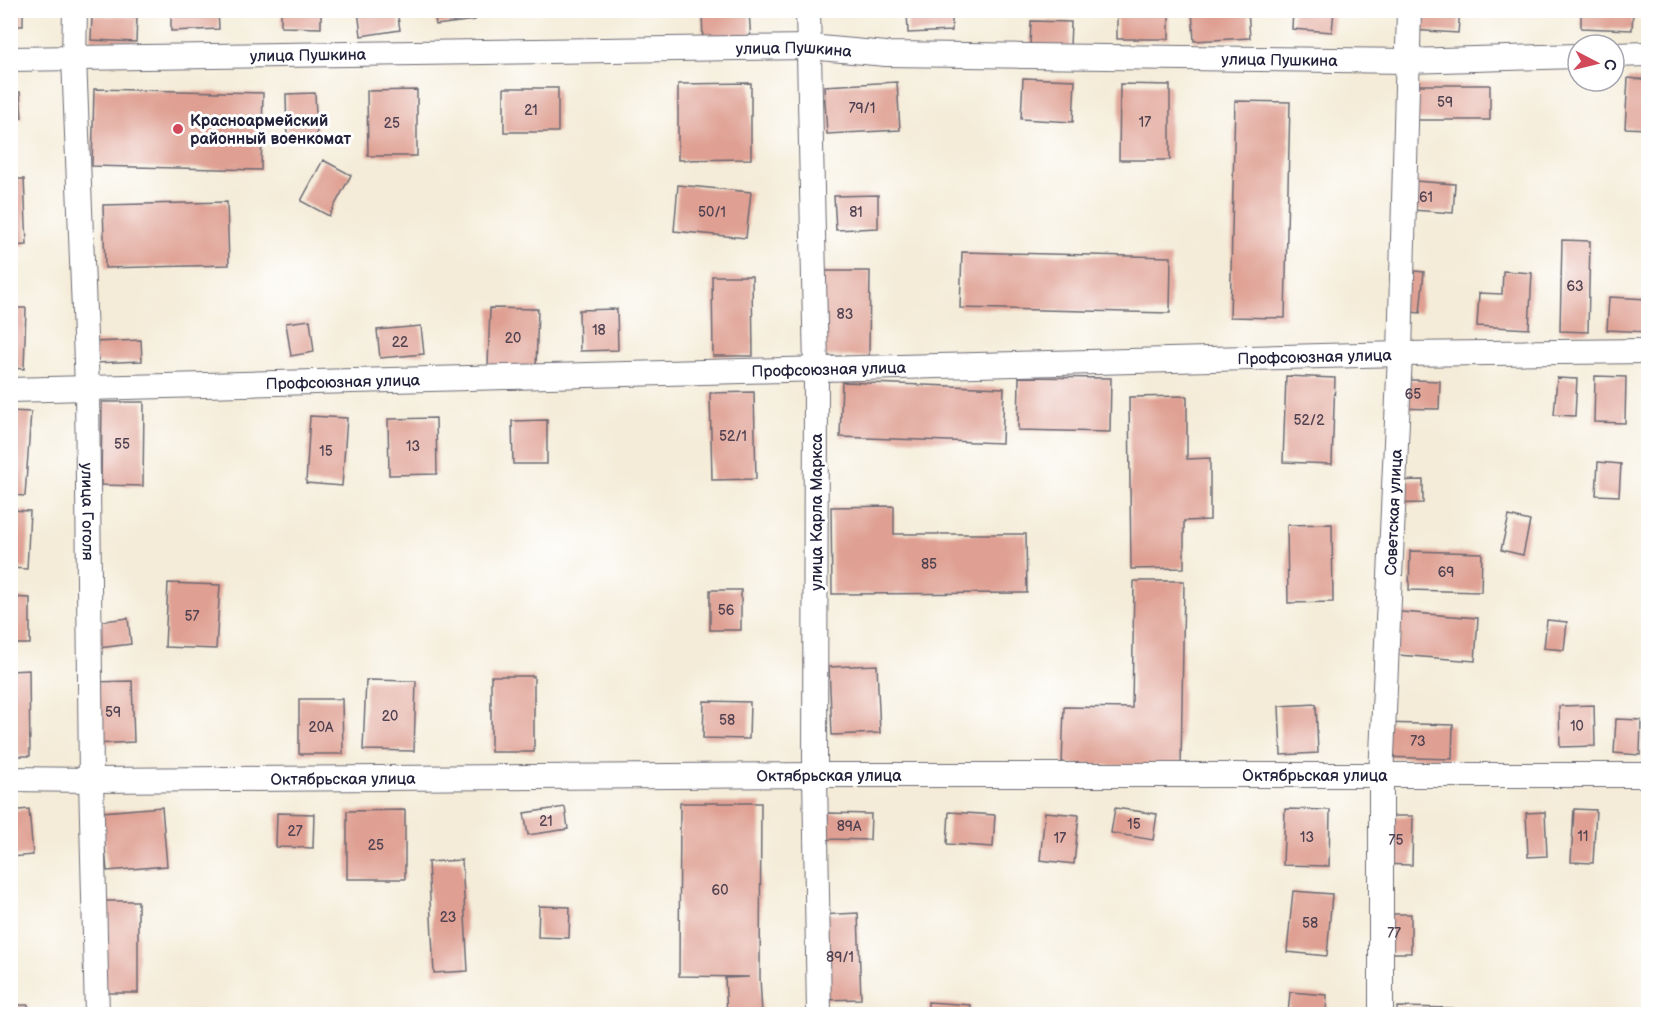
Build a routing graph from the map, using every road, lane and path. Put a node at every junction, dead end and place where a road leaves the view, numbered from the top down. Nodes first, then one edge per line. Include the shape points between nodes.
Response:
1 (75, 10) edge
2 (808, 10) edge
3 (1409, 10) edge
4 (809, 47) junction
5 (1648, 54) edge
6 (1626, 55) edge
7 (1566, 56) edge
8 (74, 58) junction
9 (10, 59) edge
10 (1407, 61) junction
11 (1648, 351) edge
12 (1400, 354) junction
13 (816, 368) junction
14 (87, 387) junction
15 (10, 390) edge
16 (815, 775) junction
17 (1648, 776) edge
18 (1381, 777) junction
19 (10, 779) edge
20 (91, 780) junction
21 (98, 1014) edge
22 (819, 1014) edge
23 (1382, 1014) edge

1 - 8 street, улица Гоголя
2 - 4 street, улица Карла Маркса
3 - 10 street, Советская улица
4 - 8 street, улица Пушкина
4 - 10 street, улица Пушкина via 886,54
4 - 13 street, улица Карла Маркса
5 - 6 street
7 - 10 street, улица Пушкина
8 - 9 street, улица Пушкина
8 - 14 street, улица Гоголя
10 - 12 street, Советская улица
11 - 12 street, Профсоюзная улица
12 - 13 street, Профсоюзная улица
12 - 18 street, Советская улица
13 - 14 street, Профсоюзная улица
13 - 16 street, улица Карла Маркса
14 - 15 street, Профсоюзная улица
14 - 20 street, улица Гоголя
16 - 18 street, Октябрьская улица
16 - 20 street, Октябрьская улица
16 - 22 street, улица Карла Маркса
17 - 18 street, Октябрьская улица
18 - 23 street, Советская улица
19 - 20 street, Октябрьская улица
20 - 21 street, улица Гоголя

